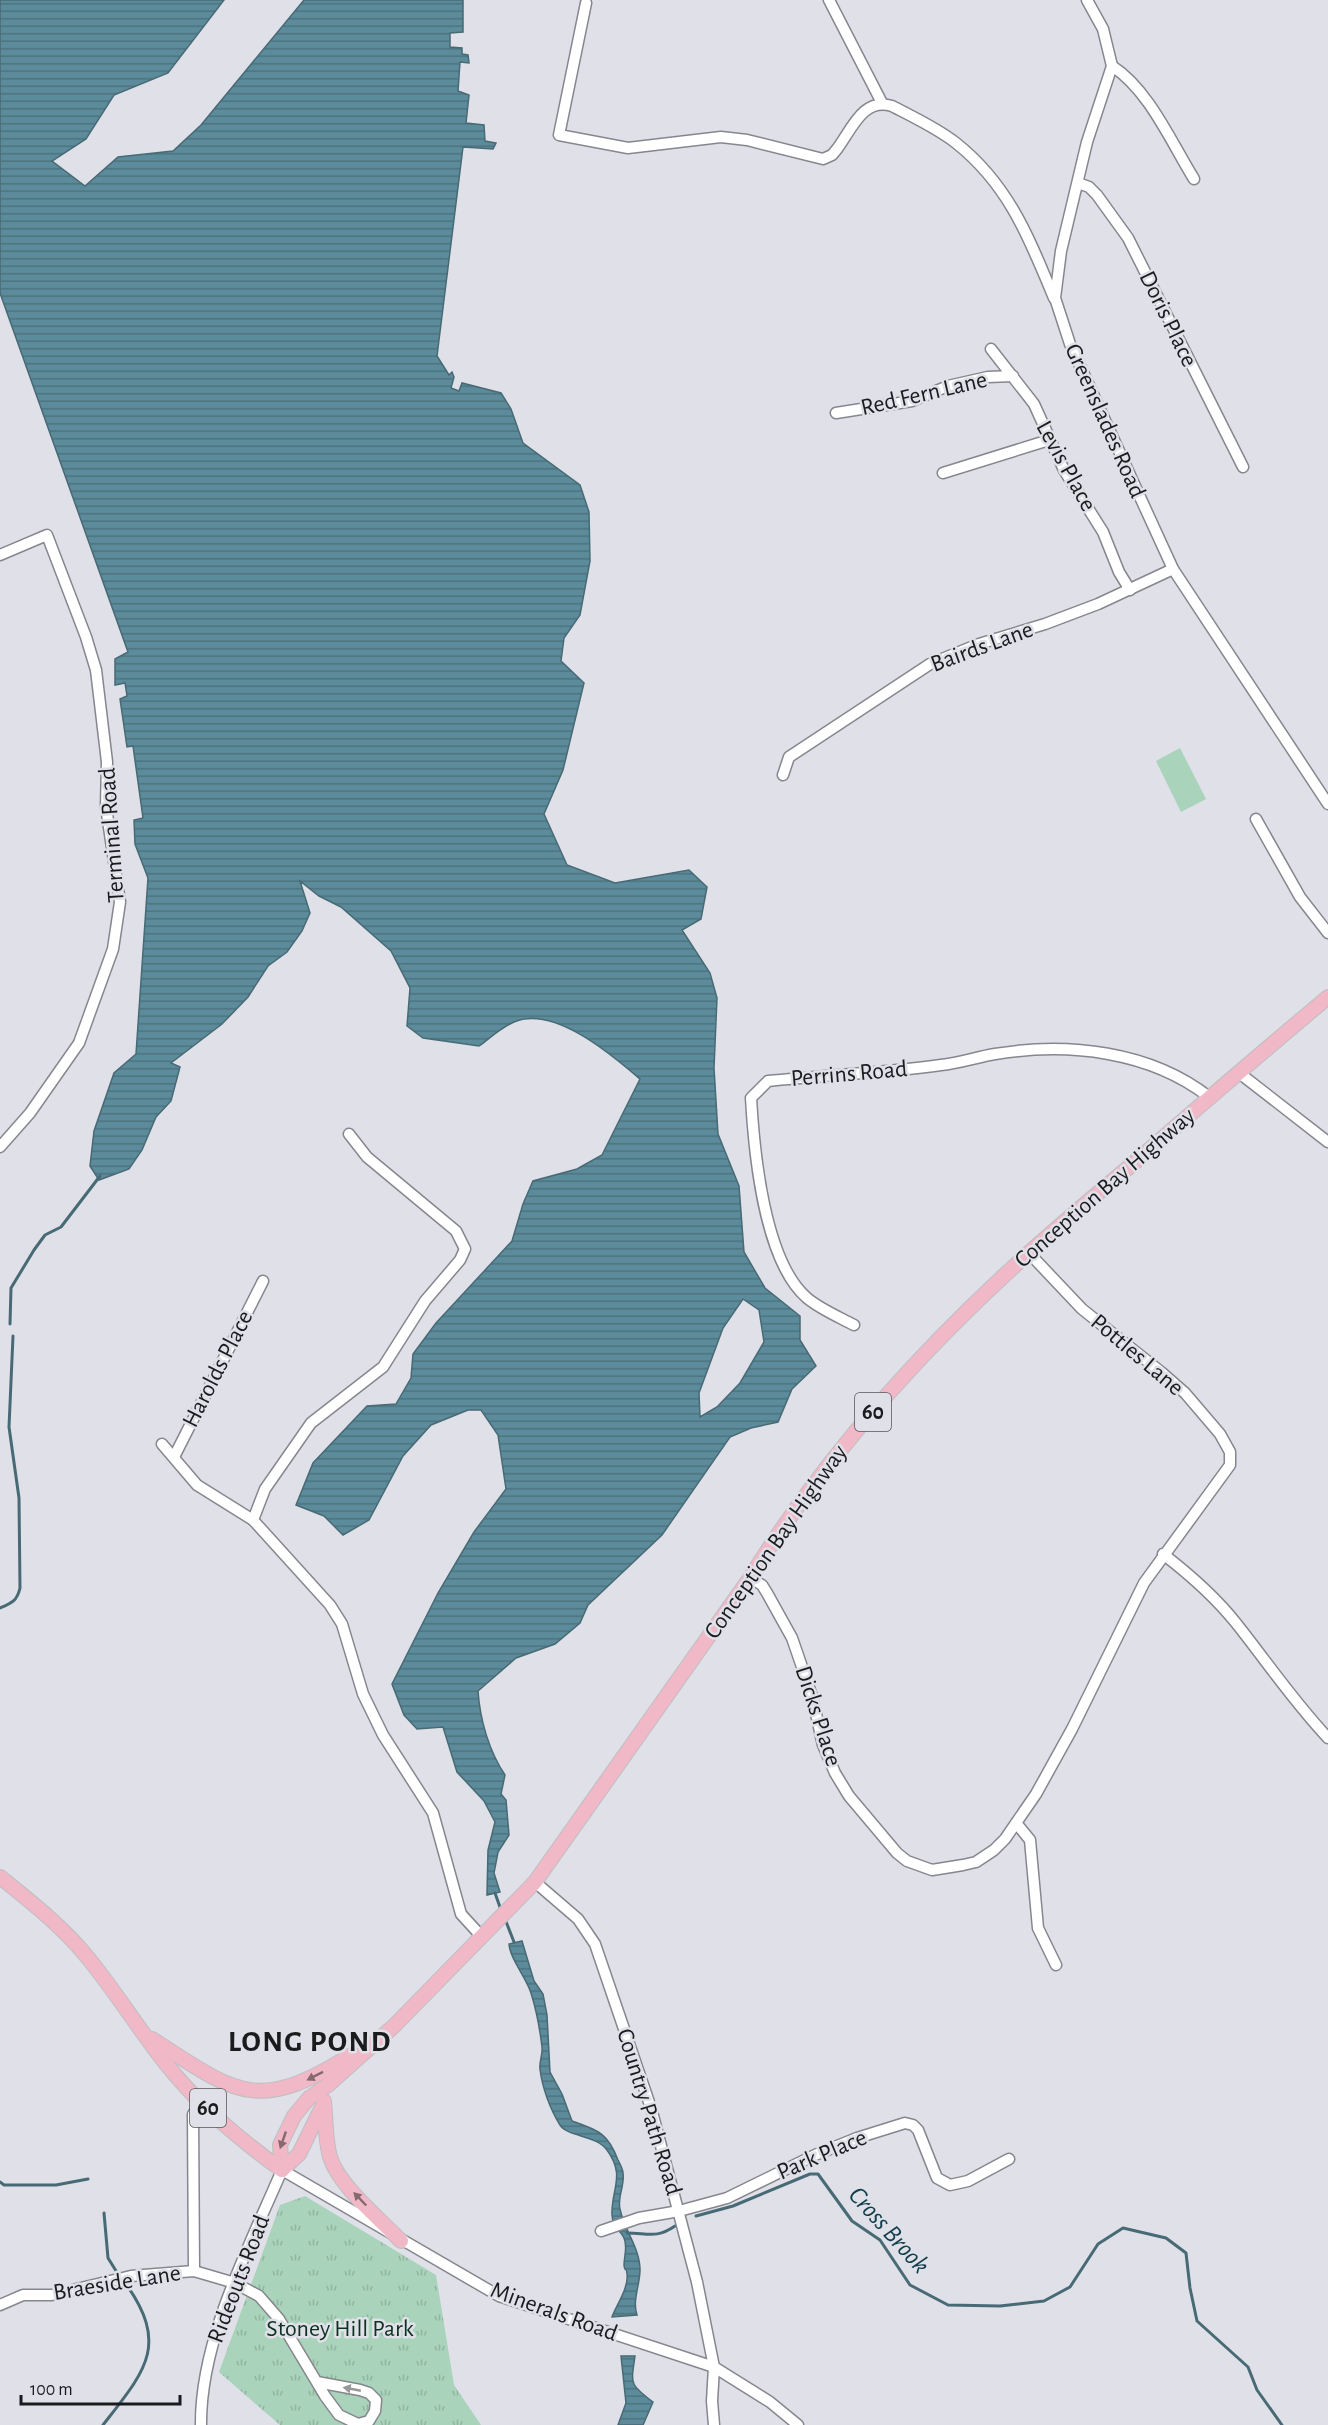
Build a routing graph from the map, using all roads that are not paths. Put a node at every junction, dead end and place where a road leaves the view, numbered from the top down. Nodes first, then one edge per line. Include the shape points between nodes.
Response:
1 (829, 0) edge
2 (1087, 0) edge
3 (586, 3) dead end
4 (1112, 66) junction
5 (882, 103) junction
6 (1194, 179) dead end
7 (1078, 183) junction
8 (1054, 298) junction
9 (991, 349) dead end
10 (1013, 376) junction
11 (836, 413) dead end
12 (1049, 440) junction
13 (1243, 467) dead end
14 (943, 473) dead end
15 (0, 555) edge
16 (1173, 568) junction
17 (1130, 590) junction
18 (783, 775) dead end
19 (1328, 804) edge
20 (1256, 819) dead end
21 (1328, 933) edge
22 (1328, 998) edge
23 (1238, 1072) junction
24 (1209, 1097) junction
25 (349, 1134) dead end
26 (1328, 1142) edge
27 (0, 1147) edge
28 (1029, 1253) junction
29 (263, 1281) dead end
30 (854, 1325) dead end
31 (162, 1444) dead end
32 (174, 1457) junction
33 (1230, 1465) joint
34 (253, 1520) junction
35 (1163, 1554) junction
36 (750, 1578) junction
37 (1328, 1738) edge
38 (1016, 1823) junction
39 (0, 1877) edge
40 (535, 1882) junction
41 (484, 1934) junction
42 (1056, 1965) dead end
43 (383, 2034) junction
44 (146, 2035) junction
45 (328, 2085) junction
46 (324, 2102) junction
47 (204, 2104) junction
48 (1009, 2159) dead end
49 (282, 2170) junction
50 (680, 2211) junction
51 (606, 2230) dead end
52 (401, 2241) junction
53 (194, 2271) junction
54 (234, 2283) junction
55 (0, 2305) edge
56 (714, 2367) junction
57 (317, 2382) junction
58 (201, 2425) edge
59 (714, 2425) edge
60 (798, 2425) edge

1 - 5 street
2 - 4 street via 1103,29
3 - 5 street via 559,135 628,148 721,136 823,159 832,155 867,108
4 - 6 street via 1141,93
4 - 7 street, Greenslades Road
5 - 8 street via 954,142 997,183 1019,219
7 - 8 street, Greenslades Road
7 - 13 street, Doris Place via 1097,195 1128,238
8 - 16 street, Greenslades Road via 1070,344
9 - 10 street, Levis Place
10 - 11 street, Red Fern Lane via 988,377 948,386 912,401
10 - 12 street, Levis Place via 1034,404
12 - 14 street
12 - 17 street, Levis Place via 1103,532
15 - 27 street, Terminal Road via 47,535 86,637 96,670 107,762 106,807 120,902 113,949 79,1043 30,1113
16 - 17 street, Bairds Lane
16 - 19 street, Greenslades Road
17 - 18 street, Bairds Lane via 930,664 789,757
20 - 21 street via 1300,897
22 - 23 main road, Conception Bay Highway / 60
23 - 24 main road, Conception Bay Highway / 60
23 - 26 street
24 - 28 main road, Conception Bay Highway / 60
24 - 30 street, Perrins Road via 1179,1076 1085,1049 1042,1049 943,1065 768,1081 751,1098 753,1145 772,1235 787,1272 806,1297
25 - 34 street via 367,1157 456,1231 465,1248 460,1260 424,1300 383,1367 311,1423 265,1489
28 - 33 street, Pottles Lane via 1082,1309 1185,1393 1220,1434 1230,1452
28 - 36 main road, Conception Bay Highway / 60 via 948,1331 850,1438
29 - 32 street, Harolds Place
31 - 32 street
32 - 34 street via 197,1485
33 - 35 street, Dicks Place
34 - 41 street via 330,1605 342,1624 363,1694 383,1735 433,1813 461,1914
35 - 37 street via 1235,1621
35 - 38 street, Dicks Place via 1129,1611 1072,1729
36 - 38 street, Dicks Place via 762,1585 792,1638 835,1773 849,1796 897,1853 932,1870 976,1862 994,1850
36 - 40 main road, Conception Bay Highway / 60
38 - 42 street via 1030,1840 1038,1928
39 - 44 main road, 60 via 72,1940
40 - 41 main road, Conception Bay Highway / 60
40 - 50 street, Country Path Road via 578,1918 595,1944 651,2108
41 - 43 main road, Conception Bay Highway / 60
43 -> 44 main road via 311,2078 274,2090 256,2091 239,2089 213,2078
43 - 45 main road, Conception Bay Highway / 60
44 - 47 main road, 60 via 167,2065
45 - 46 main road
45 -> 49 main road, Conception Bay Highway / 60 via 309,2098 294,2116 280,2145
46 - 49 main road via 299,2154
52 -> 46 main road via 336,2171 326,2136
47 - 49 main road, 60
47 - 53 street via 193,2114
48 - 50 street, Park Place via 968,2181 950,2185 937,2178 918,2130 905,2123 815,2155 727,2198
49 - 52 street, Minerals Road
49 - 54 street, Rideouts Road
50 - 51 street, Park Place
50 - 56 street, Country Path Road
52 - 56 street, Minerals Road via 499,2296
53 - 54 street, Braeside Lane
53 - 55 street, Braeside Lane via 131,2276 52,2295 23,2295
54 - 57 street, Braeside Lane via 259,2296 279,2319
54 - 58 street, Rideouts Road via 211,2352 201,2401
56 - 59 street, Country Path Road
56 - 60 street, Minerals Road via 770,2402
57 -> 57 street, Braeside Lane via 339,2415 358,2424 369,2421 376,2400 369,2393

